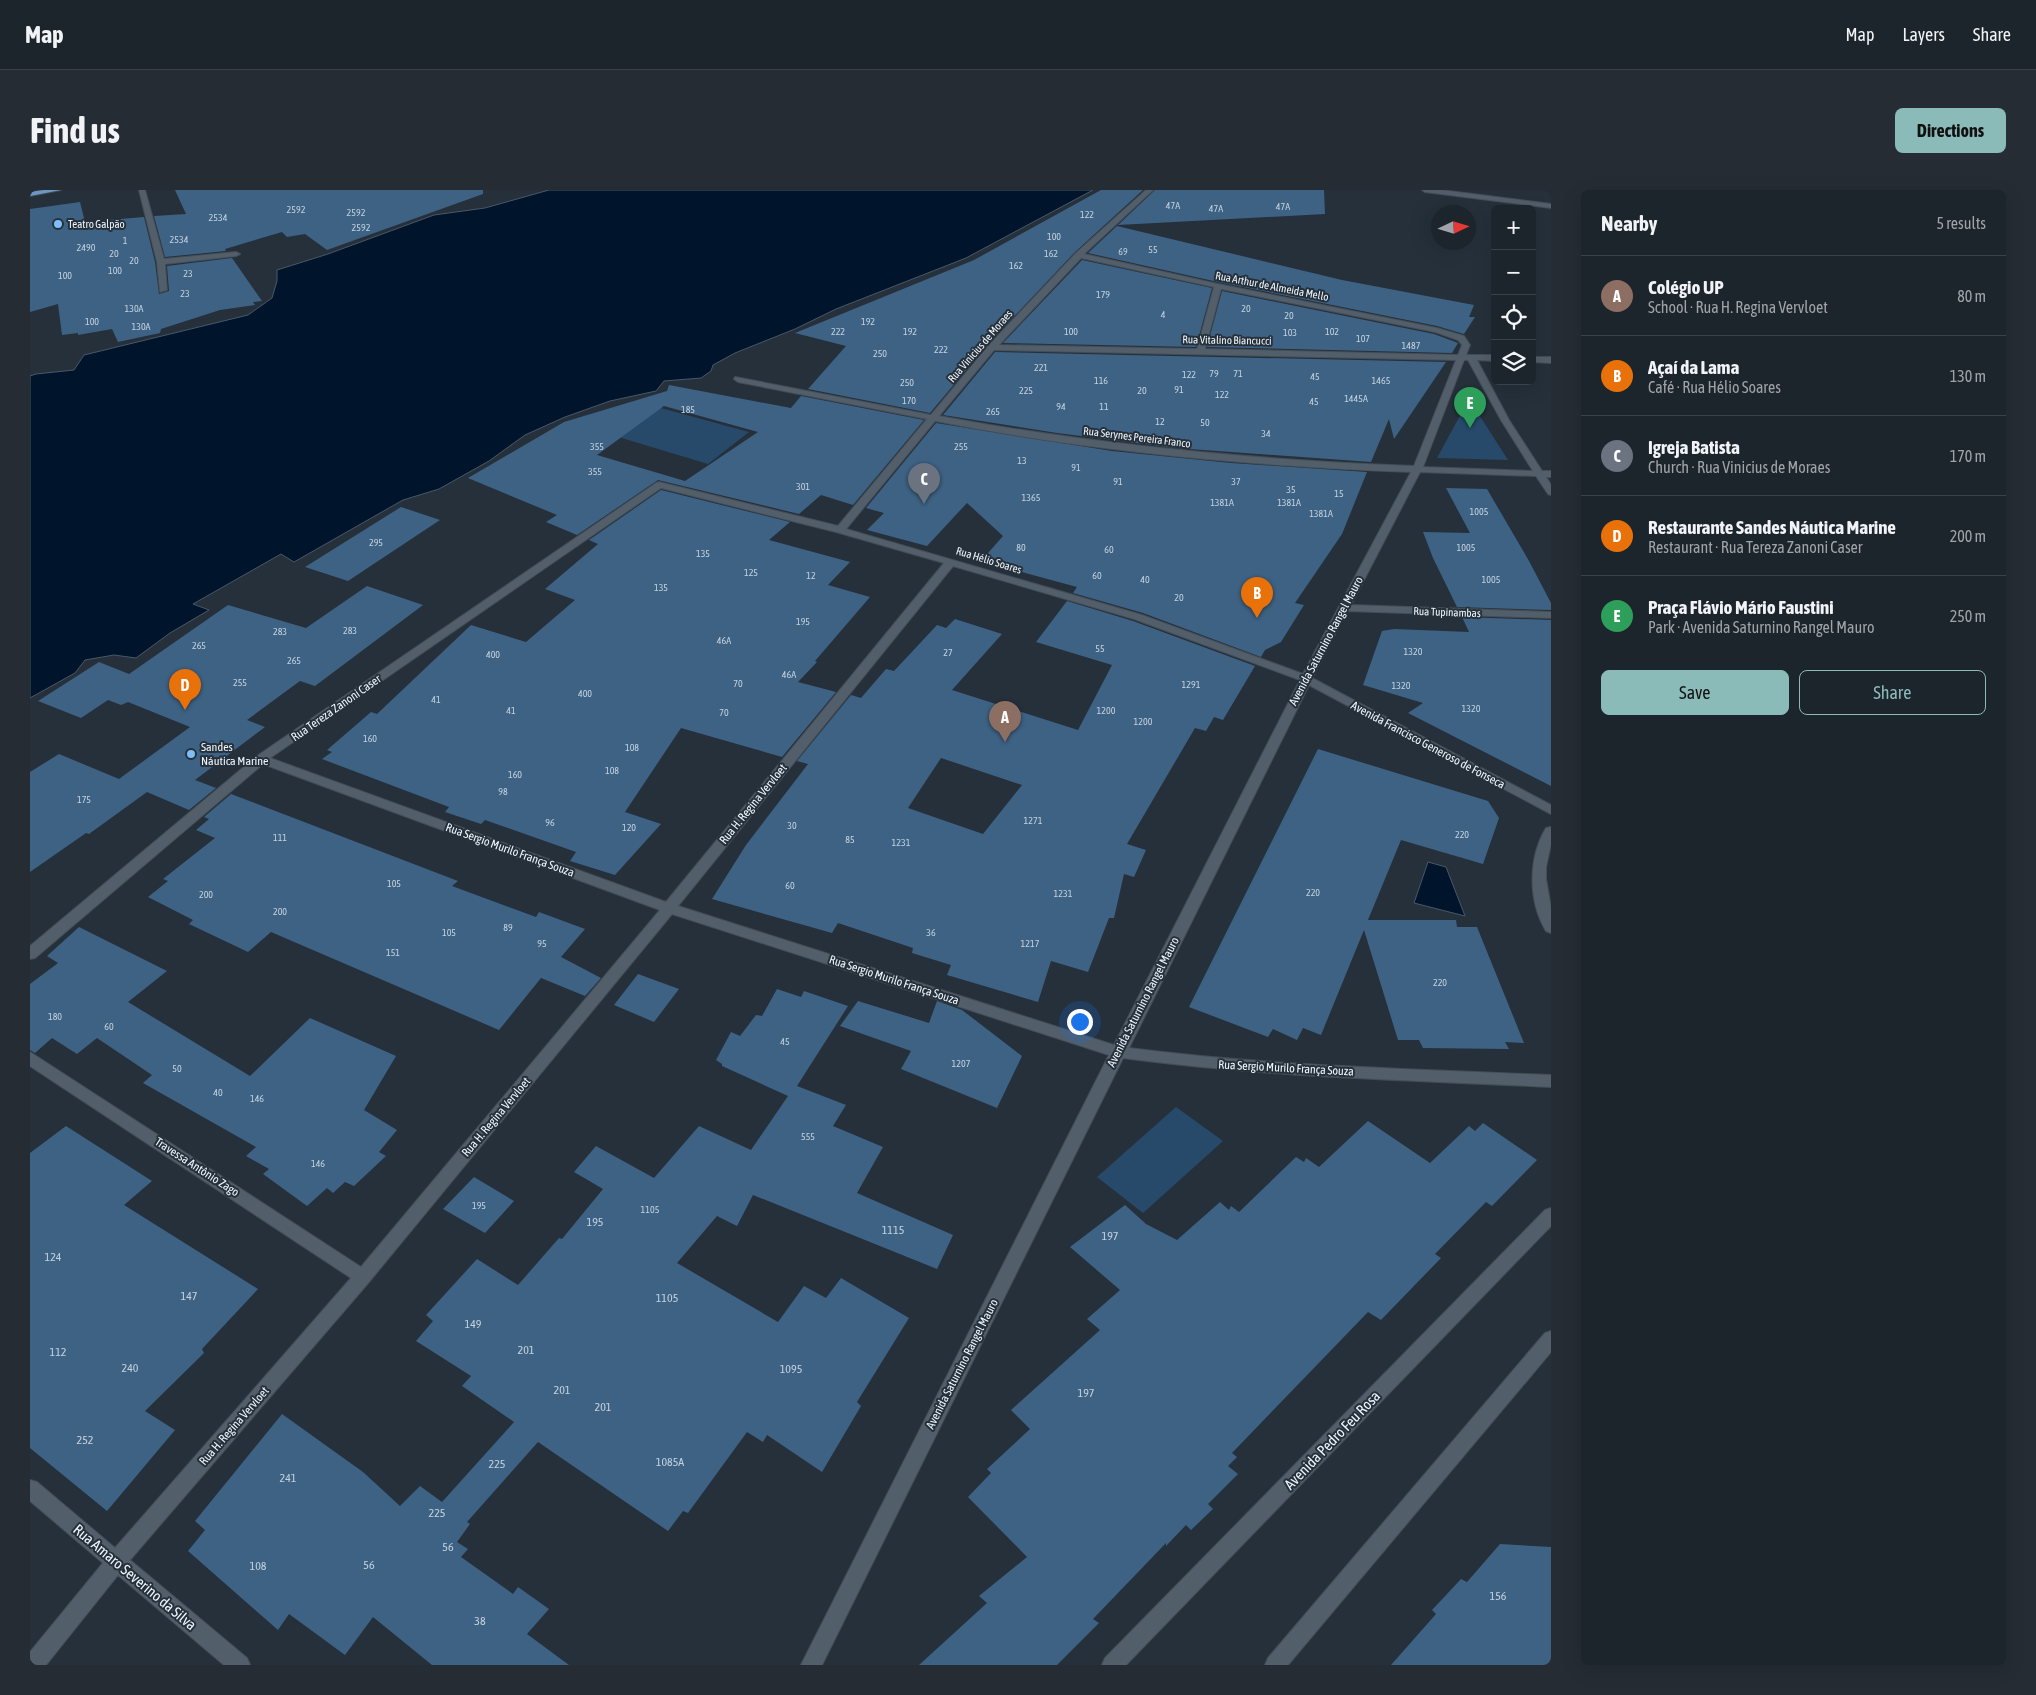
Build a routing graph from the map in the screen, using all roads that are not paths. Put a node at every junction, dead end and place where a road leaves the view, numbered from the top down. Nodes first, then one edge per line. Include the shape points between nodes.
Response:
1 (58, 190) edge
2 (142, 190) edge
3 (1150, 190) edge
4 (1425, 190) edge
5 (30, 194) edge
6 (1551, 206) edge
7 (236, 254) dead end
8 (1079, 255) junction
9 (162, 262) junction
10 (1218, 286) junction
11 (163, 290) dead end
12 (1461, 338) joint
13 (992, 347) junction
14 (1201, 350) junction
15 (1466, 357) junction
16 (1491, 358) edge
17 (1536, 359) edge
18 (1551, 360) edge
19 (738, 379) dead end
20 (933, 418) junction
21 (1417, 470) junction
22 (1539, 473) junction
23 (1551, 474) edge
24 (659, 485) joint
25 (1551, 492) edge
26 (840, 530) junction
27 (951, 562) junction
28 (1343, 608) junction
29 (1551, 615) edge
30 (1306, 679) junction
31 (262, 759) junction
32 (1551, 810) edge
33 (1551, 831) edge
34 (669, 908) junction
35 (1551, 928) edge
36 (30, 954) edge
37 (1118, 1052) junction
38 (30, 1058) edge
39 (1551, 1082) edge
40 (1551, 1215) edge
41 (363, 1277) junction
42 (1551, 1339) edge
43 (30, 1489) edge
44 (116, 1562) junction
45 (33, 1665) edge
46 (240, 1665) edge
47 (811, 1665) edge
48 (1112, 1665) edge
49 (1275, 1665) edge

1 - 5 main road
2 - 9 street
3 - 8 street, Rua Vinicius de Moraes
4 - 6 street
7 - 9 street
8 - 10 street, Rua Arthur de Almeida Mello
8 - 13 street, Rua Vinicius de Moraes
9 - 11 street
10 - 12 street, Rua Arthur de Almeida Mello via 1437,330
10 - 14 street
12 - 15 street, Avenida Saturnino Rangel Mauro via 1466,345
13 - 14 street, Rua Vitalino Biancucci
13 - 20 street, Rua Vinicius de Moraes
14 - 15 street, Rua Vitalino Biancucci
15 - 16 street, Rua Vitalino Biancucci
15 - 21 street, Avenida Saturnino Rangel Mauro
15 - 22 street
17 - 18 street
19 - 20 street, Rua Serynes Pereira Franco
20 - 21 street, Rua Serynes Pereira Franco via 1138,450
20 - 26 street, Rua Vinicius de Moraes
21 - 22 street, Rua Serynes Pereira Franco
21 - 28 street, Avenida Saturnino Rangel Mauro
22 - 23 street, Rua Serynes Pereira Franco
22 - 25 street
24 - 26 street, Rua Hélio Soares
24 - 31 street, Rua Tereza Zanoni Caser
26 - 27 street, Rua Hélio Soares
27 - 30 street, Rua Hélio Soares via 1138,617
27 - 34 street, Rua H. Regina Vervloet
28 - 29 street, Rua Tupinambas
28 - 30 street, Avenida Saturnino Rangel Mauro
30 - 32 street, Avenida Francisco Generoso de Fonseca
30 - 37 street, Avenida Saturnino Rangel Mauro
31 - 34 street, Rua Sergio Murilo França Souza
31 - 36 street, Rua Tereza Zanoni Caser
33 - 35 street via 1541,858 1539,883
34 - 37 street, Rua Sergio Murilo França Souza
34 - 41 street, Rua H. Regina Vervloet
37 - 39 street, Rua Sergio Murilo França Souza via 1268,1068
37 - 47 street, Avenida Saturnino Rangel Mauro
38 - 41 street, Travessa Antônio Zago
40 - 48 street, Avenida Pedro Feu Rosa
41 - 44 street, Rua H. Regina Vervloet
42 - 49 street
43 - 44 street, Rua Amaro Severino da Silva
44 - 45 street, Rua H. Regina Vervloet
44 - 46 street, Rua Amaro Severino da Silva

